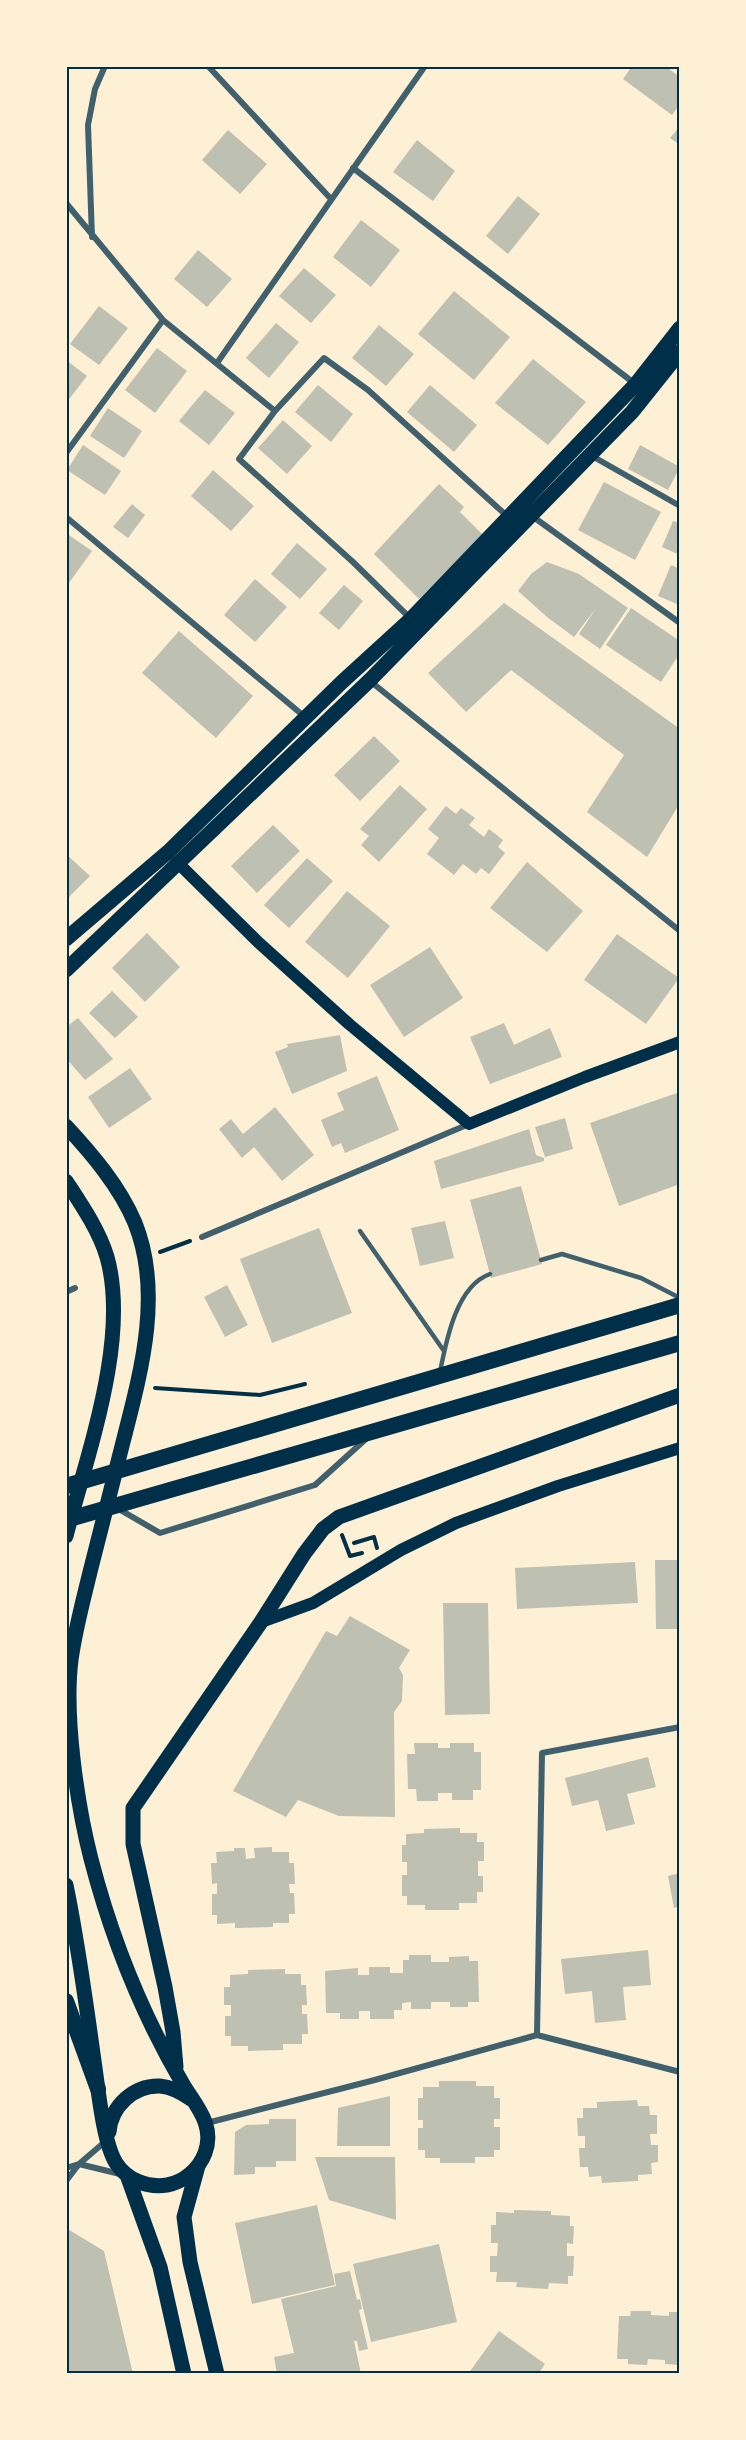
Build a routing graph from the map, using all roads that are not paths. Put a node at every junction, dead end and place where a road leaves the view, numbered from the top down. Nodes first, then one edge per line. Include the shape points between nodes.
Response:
1 (105, 66) edge
2 (208, 66) edge
3 (425, 66) edge
4 (353, 168) junction
5 (330, 199) junction
6 (66, 203) edge
7 (92, 237) junction
8 (163, 320) junction
9 (680, 328) edge
10 (680, 352) edge
11 (217, 363) junction
12 (636, 384) junction
13 (275, 411) junction
14 (66, 453) edge
15 (591, 455) junction
16 (680, 506) edge
17 (532, 516) junction
18 (66, 517) edge
19 (509, 518) junction
20 (411, 619) junction
21 (680, 623) edge
22 (370, 680) junction
23 (306, 718) junction
24 (173, 857) junction
25 (680, 931) edge
26 (66, 939) edge
27 (66, 970) edge
28 (680, 1042) edge
29 (469, 1124) junction
30 (66, 1126) edge
31 (66, 1181) edge
32 (360, 1231) dead end
33 (202, 1237) road end
34 (542, 1260) dead end
35 (490, 1274) dead end
36 (75, 1288) dead end
37 (66, 1292) edge
38 (680, 1298) edge
39 (680, 1305) edge
40 (680, 1343) edge
41 (444, 1351) junction
42 (439, 1375) junction
43 (680, 1395) edge
44 (374, 1432) junction
45 (680, 1448) edge
46 (66, 1486) edge
47 (114, 1507) junction
48 (66, 1520) edge
49 (66, 1536) edge
50 (261, 1622) junction
51 (680, 1727) edge
52 (66, 1885) edge
53 (66, 2001) edge
54 (537, 2035) junction
55 (680, 2072) edge
56 (176, 2073) junction
57 (98, 2089) junction
58 (191, 2098) junction
59 (207, 2124) junction
60 (108, 2140) junction
61 (79, 2164) junction
62 (198, 2166) junction
63 (66, 2168) edge
64 (127, 2175) junction
65 (66, 2181) edge
66 (184, 2374) edge
67 (216, 2374) edge

1 - 7 street via 95,89 88,125
2 - 5 street
3 - 4 street
4 - 5 street
4 - 12 street
5 - 11 street
6 - 7 street
7 - 8 street
8 - 11 street
8 - 14 street
9 - 12 main road
10 - 15 main road
11 - 13 street
12 - 19 main road
13 - 19 street via 324,358 368,390
13 - 20 street via 239,459
15 - 16 street
15 - 17 main road
17 - 21 street
17 - 22 main road
18 - 23 street
19 - 20 main road
20 - 23 main road
22 - 24 main road
22 - 25 street
23 - 24 main road
24 - 26 main road
24 - 27 main road
24 - 29 main road via 332,1009
28 - 29 main road
29 - 33 street
30 - 56 main road via 116,1190 135,1222 148,1285 146,1332 135,1393 71,1660 69,1704 77,1780 90,1855 113,1937 141,2006
31 - 49 main road via 107,1256 114,1288 113,1335 103,1396
32 - 41 lane
34 - 38 lane via 562,1254 641,1278
35 - 41 lane via 468,1292 449,1328
36 - 37 street
39 - 42 highway
40 - 44 highway
41 - 42 lane
42 - 46 highway
43 - 50 main road via 339,1517 322,1529
44 - 47 highway
44 - 47 street via 315,1485 160,1533
45 - 50 main road via 456,1523 401,1550 313,1604
47 - 48 highway
50 - 56 main road via 133,1808 133,1844 165,1987
51 - 54 street via 543,1753
52 - 57 main road
53 - 57 highway
54 - 55 street
54 - 59 street
56 - 58 main road
57 - 60 main road
58 - 59 main road
58 - 60 main road via 160,2086 143,2088 116,2108 109,2123
59 - 62 main road via 205,2153
60 - 61 street
60 - 64 main road via 117,2165
61 - 63 street
61 - 64 street
61 - 65 street
62 - 64 main road via 172,2184 141,2183
62 - 67 main road via 184,2217 190,2262
64 - 66 main road via 160,2267

